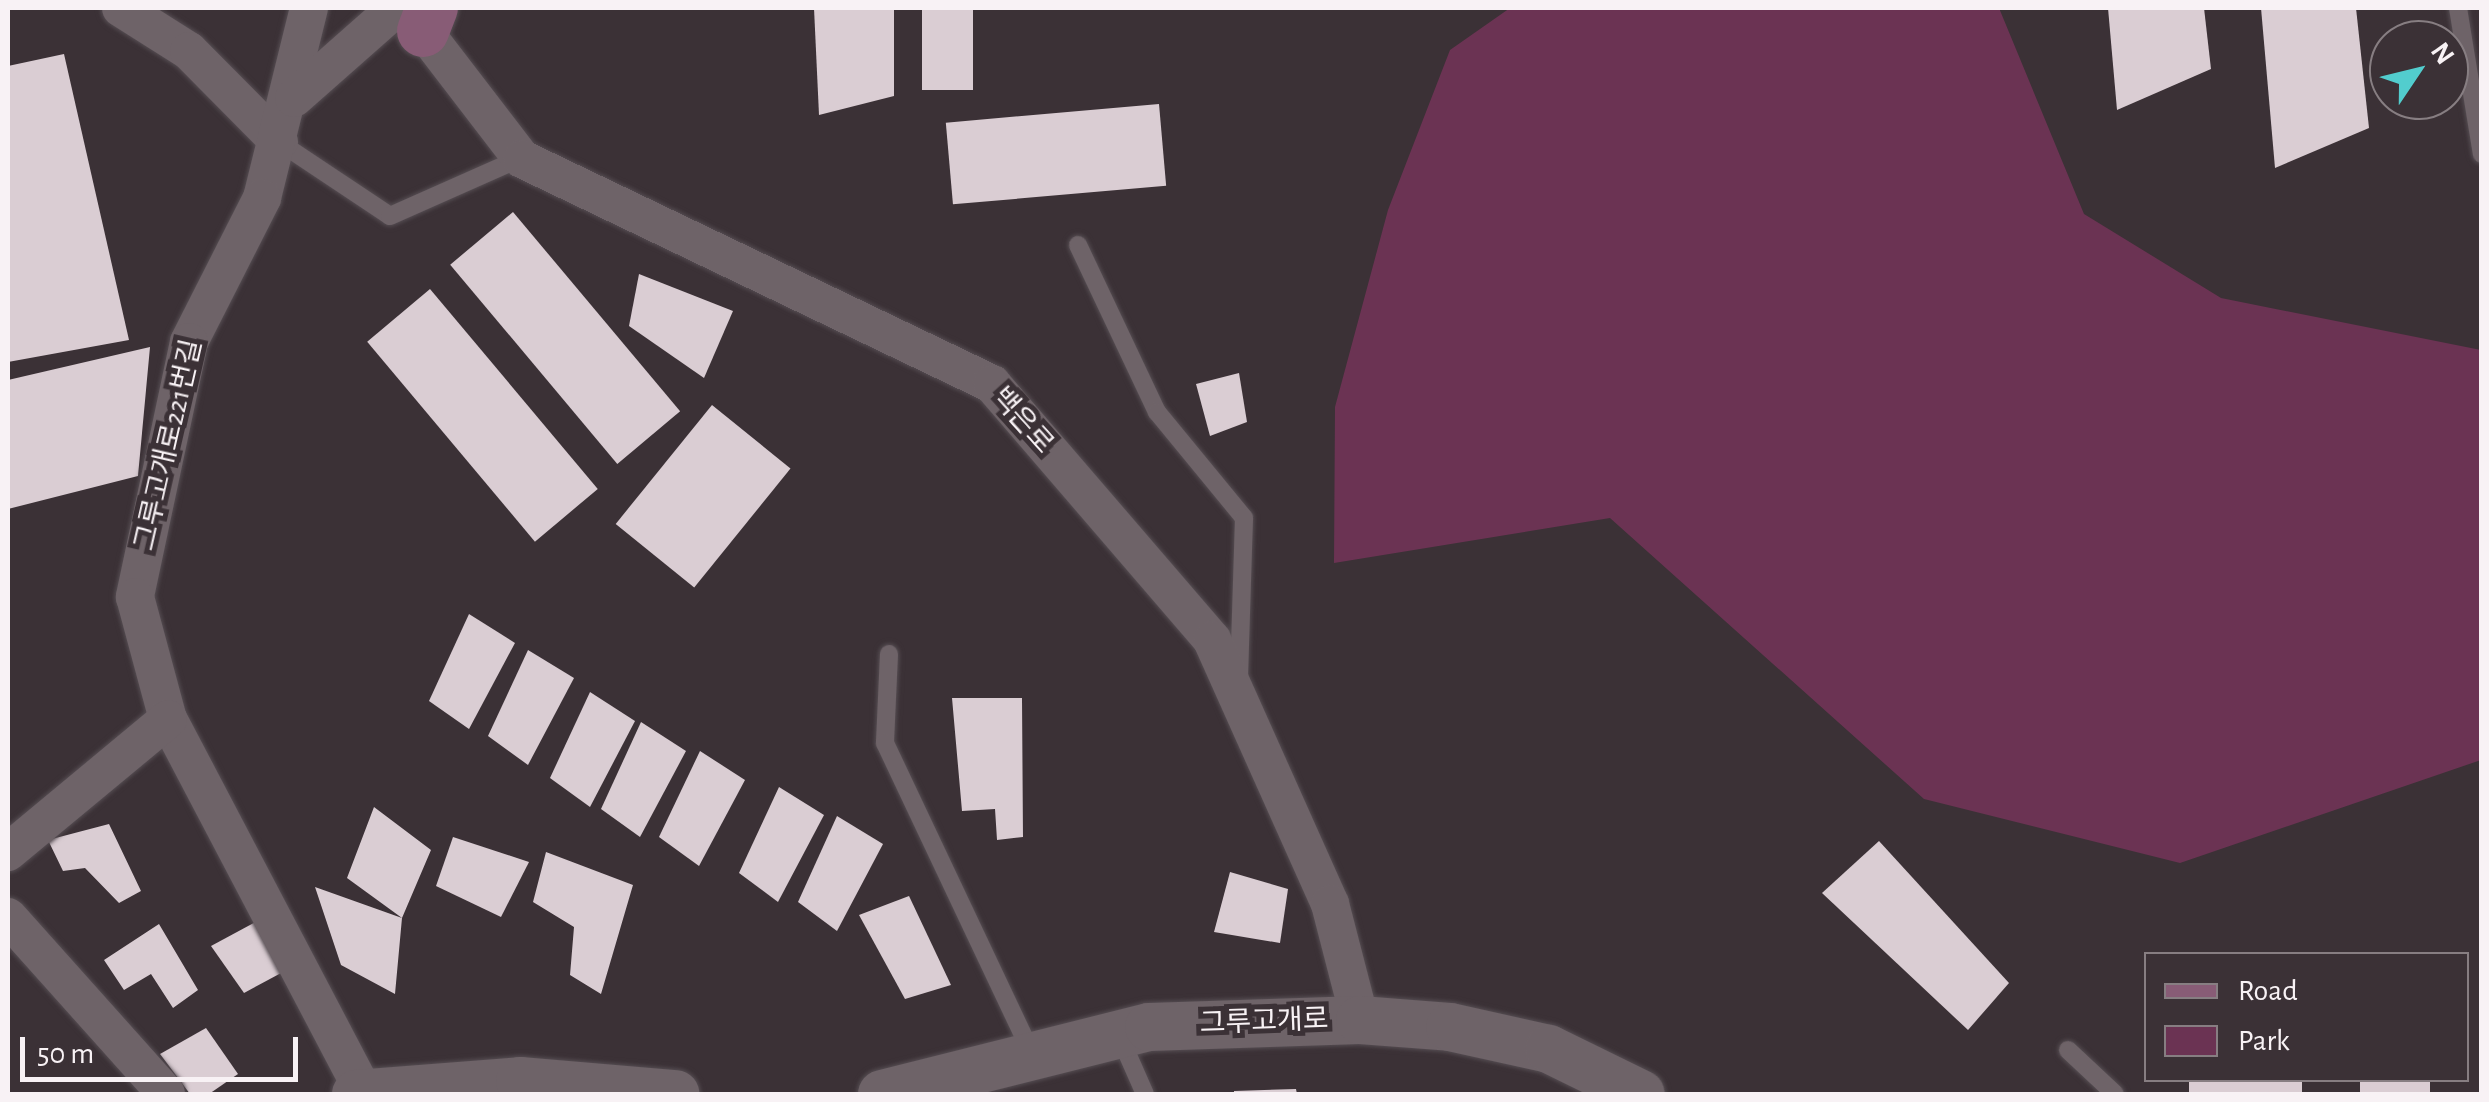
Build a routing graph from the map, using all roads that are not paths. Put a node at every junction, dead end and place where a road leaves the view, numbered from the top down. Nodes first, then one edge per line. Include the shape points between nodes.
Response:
1 (121, 8) edge
2 (309, 8) edge
3 (2458, 8) edge
4 (414, 13) edge
5 (294, 98) junction
6 (280, 142) junction
7 (2482, 154) edge
8 (521, 158) junction
9 (1078, 244) dead end
10 (890, 654) dead end
11 (1238, 699) junction
12 (168, 719) junction
13 (8, 852) edge
14 (8, 917) edge
15 (1360, 1020) junction
16 (1119, 1035) junction
17 (2068, 1050) dead end
18 (1034, 1057) junction
19 (488, 1088) edge
20 (359, 1092) edge
21 (166, 1094) edge
22 (675, 1094) edge
23 (882, 1094) edge
24 (1144, 1094) edge
25 (1641, 1094) edge
26 (2115, 1094) edge

1 - 6 street via 189,50
2 - 5 street, 그루고개로221번길
3 - 7 lane
4 - 5 street
4 - 8 street, 백은로
5 - 6 street, 그루고개로221번길
6 - 8 lane via 390,216
6 - 12 street, 그루고개로221번길 via 189,342 135,597
8 - 11 street, 백은로 via 992,384 1212,640
9 - 11 lane via 1157,412 1244,518
10 - 18 lane via 885,744
11 - 15 street, 백은로 via 1330,904
12 - 13 street
12 - 20 street, 그루고개로221번길
14 - 21 street
15 - 16 street, 그루고개로
15 - 25 street, 그루고개로 via 1450,1027 1549,1049
16 - 18 street, 그루고개로
16 - 24 lane
17 - 26 lane
18 - 23 street, 그루고개로
19 - 20 street
19 - 22 street

